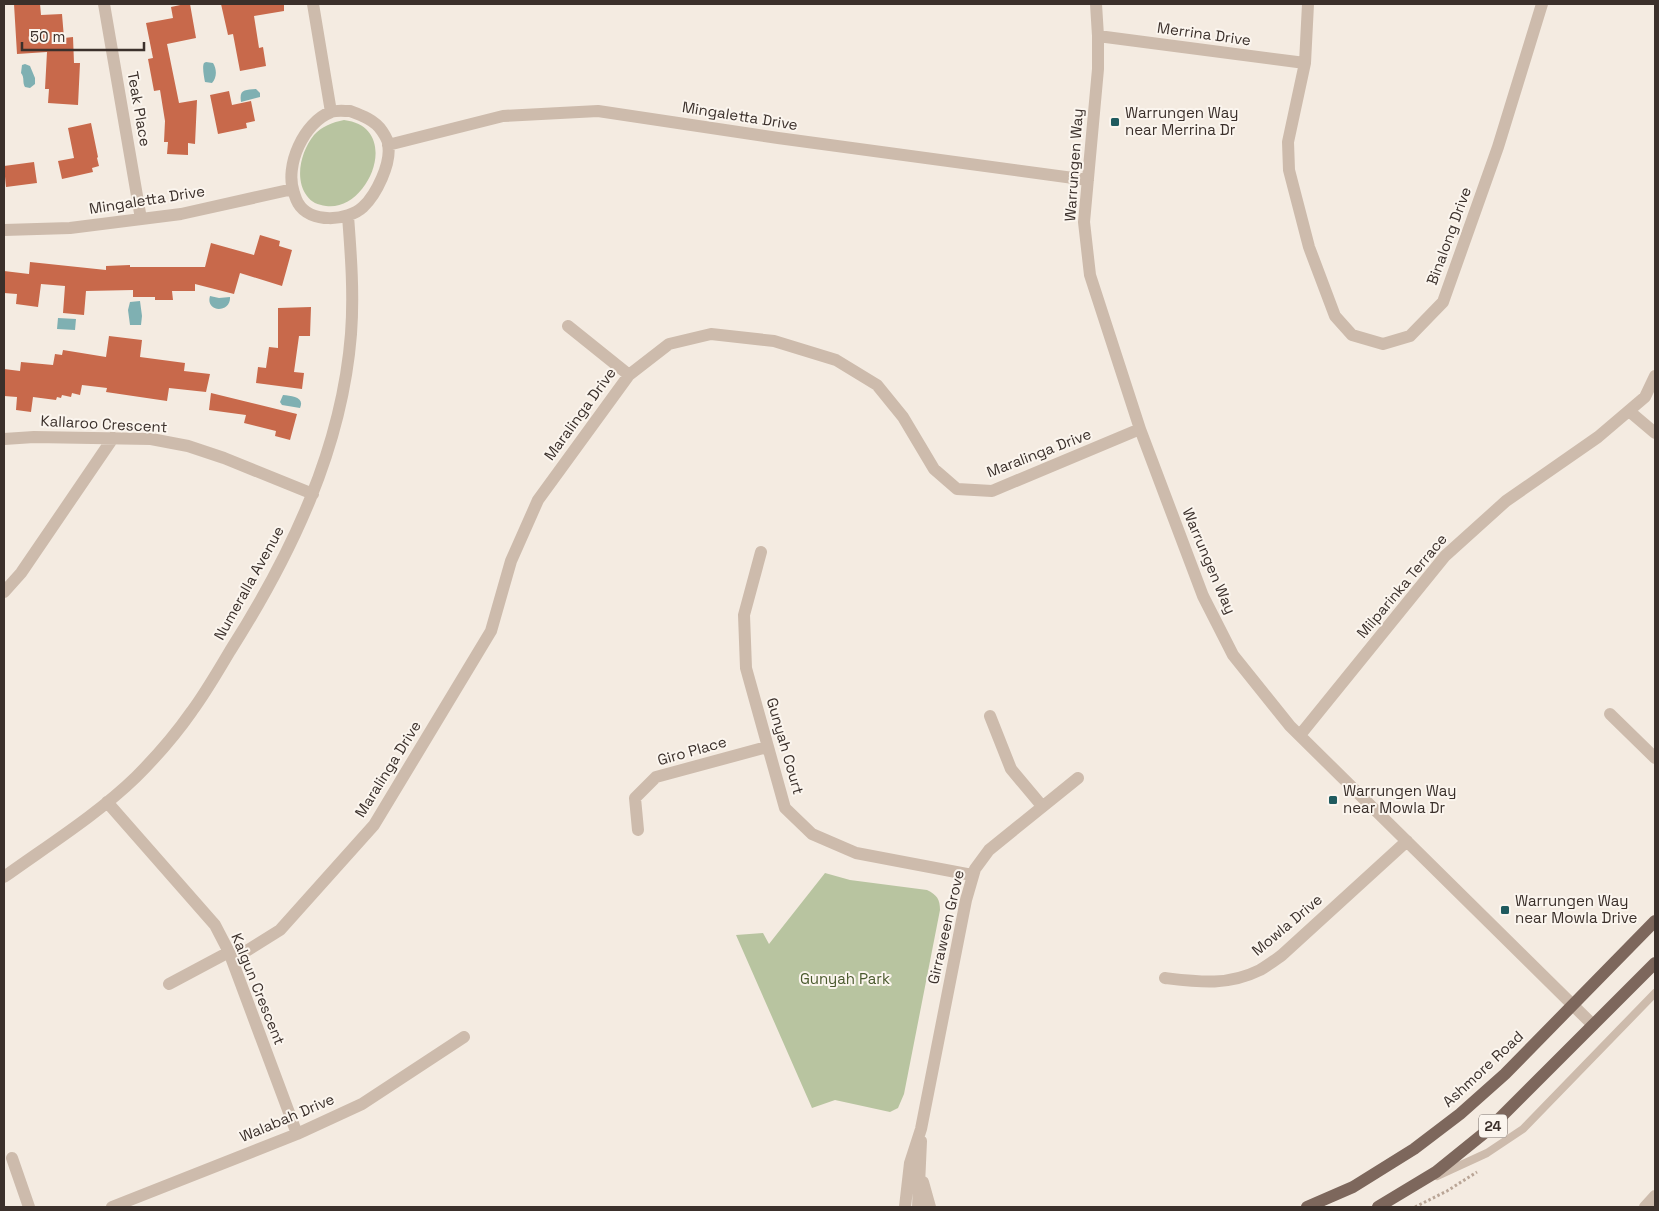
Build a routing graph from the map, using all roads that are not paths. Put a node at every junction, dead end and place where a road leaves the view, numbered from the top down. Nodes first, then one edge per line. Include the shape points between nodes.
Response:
1 (104, 4) edge
2 (313, 4) edge
3 (1096, 4) edge
4 (1308, 4) edge
5 (1542, 4) edge
6 (1098, 36) junction
7 (1305, 64) junction
8 (331, 112) junction
9 (388, 144) junction
10 (1088, 180) junction
11 (293, 189) junction
12 (348, 216) junction
13 (141, 219) junction
14 (4, 230) edge
15 (568, 326) dead end
16 (629, 374) junction
17 (1655, 376) edge
18 (1629, 411) junction
19 (1140, 430) junction
20 (1655, 433) edge
21 (113, 438) junction
22 (4, 439) edge
23 (313, 494) junction
24 (761, 552) dead end
25 (4, 592) edge
26 (1610, 714) dead end
27 (990, 716) dead end
28 (1300, 735) junction
29 (767, 747) junction
30 (1655, 758) edge
31 (1078, 778) dead end
32 (107, 802) junction
33 (1042, 806) junction
34 (638, 830) dead end
35 (1407, 840) junction
36 (972, 875) junction
37 (4, 877) edge
38 (1655, 921) edge
39 (230, 956) junction
40 (1655, 962) edge
41 (1165, 978) dead end
42 (169, 984) dead end
43 (1655, 993) edge
44 (1573, 1004) junction
45 (1593, 1026) junction
46 (464, 1037) dead end
47 (921, 1129) junction
48 (297, 1134) junction
49 (12, 1158) dead end
50 (920, 1160) junction
51 (1410, 1188) junction
52 (1655, 1196) edge
53 (903, 1204) edge
54 (29, 1207) edge
55 (112, 1207) edge
56 (918, 1207) edge
57 (930, 1207) edge
58 (1307, 1207) edge
59 (1378, 1207) edge
60 (1645, 1207) edge

1 - 13 street, Teak Place
2 - 8 street
3 - 6 street, Warrungen Way
4 - 7 street, Binalong Drive
5 - 7 street, Binalong Drive via 1498,147 1443,302 1410,336 1384,344 1352,335 1335,316 1309,247 1289,170 1288,142
6 - 7 street, Merrina Drive
6 - 10 street, Warrungen Way
8 - 9 street via 350,111 367,118 381,129
8 - 11 street via 314,124 293,159
9 - 10 street, Mingaletta Drive via 503,116 598,111
9 - 12 street via 383,178 363,207
10 - 19 street, Warrungen Way via 1084,222 1090,275
11 - 12 street via 298,204 309,213 322,217
11 - 13 street, Mingaletta Drive via 181,214
12 - 23 street, Numeralla Avenue via 352,281 348,360 339,413
13 - 14 street, Mingaletta Drive via 70,228
15 - 16 street
16 - 19 street, Maralinga Drive via 669,344 711,334 774,341 836,360 877,385 903,417 934,469 957,489 992,491
16 - 39 street, Maralinga Drive via 538,500 511,561 490,631 374,825 280,930
17 - 18 street, Milparinka Terrace via 1645,397
18 - 20 street
18 - 28 street, Milparinka Terrace via 1598,437 1506,501 1445,556
19 - 28 street, Warrungen Way via 1203,596 1233,655
21 - 22 street, Kallaroo Crescent
21 - 23 street, Kallaroo Crescent via 151,439 188,446
21 - 25 street via 21,573
23 - 32 street, Numeralla Avenue via 280,567 192,712 141,771
24 - 29 street, Gunyah Court via 744,623 746,668
26 - 30 street
27 - 33 street via 1011,769
28 - 35 street, Warrungen Way
29 - 34 street, Giro Place via 656,777 635,798
29 - 36 street, Gunyah Court via 785,808 812,834 856,853
31 - 33 street, Girraween Grove
32 - 37 street, Numeralla Avenue
32 - 39 street, Kalgun Crescent via 215,925
33 - 36 street, Girraween Grove via 989,850
35 - 41 street, Mowla Drive via 1282,955 1260,970 1218,983
35 - 44 street, Warrungen Way
36 - 47 street, Girraween Grove
38 - 44 main road, Ashmore Road / 24
39 - 42 street, Maralinga Drive
39 - 48 street, Kalgun Crescent
40 - 45 main road, 24
43 - 51 lane via 1523,1129 1487,1153
44 - 45 street, Warrungen Way
44 - 58 main road, Ashmore Road / 24 via 1505,1074 1460,1114 1414,1149 1353,1187
45 - 51 main road, 24 via 1488,1130 1436,1172
46 - 48 street, Walabah Drive via 362,1104
47 - 50 street, Girraween Grove
47 - 53 street, Girraween Grove via 910,1163
48 - 55 street, Walabah Drive
49 - 54 street
50 - 56 street, Girraween Grove
50 - 57 street
51 - 59 main road, 24
52 - 60 street

